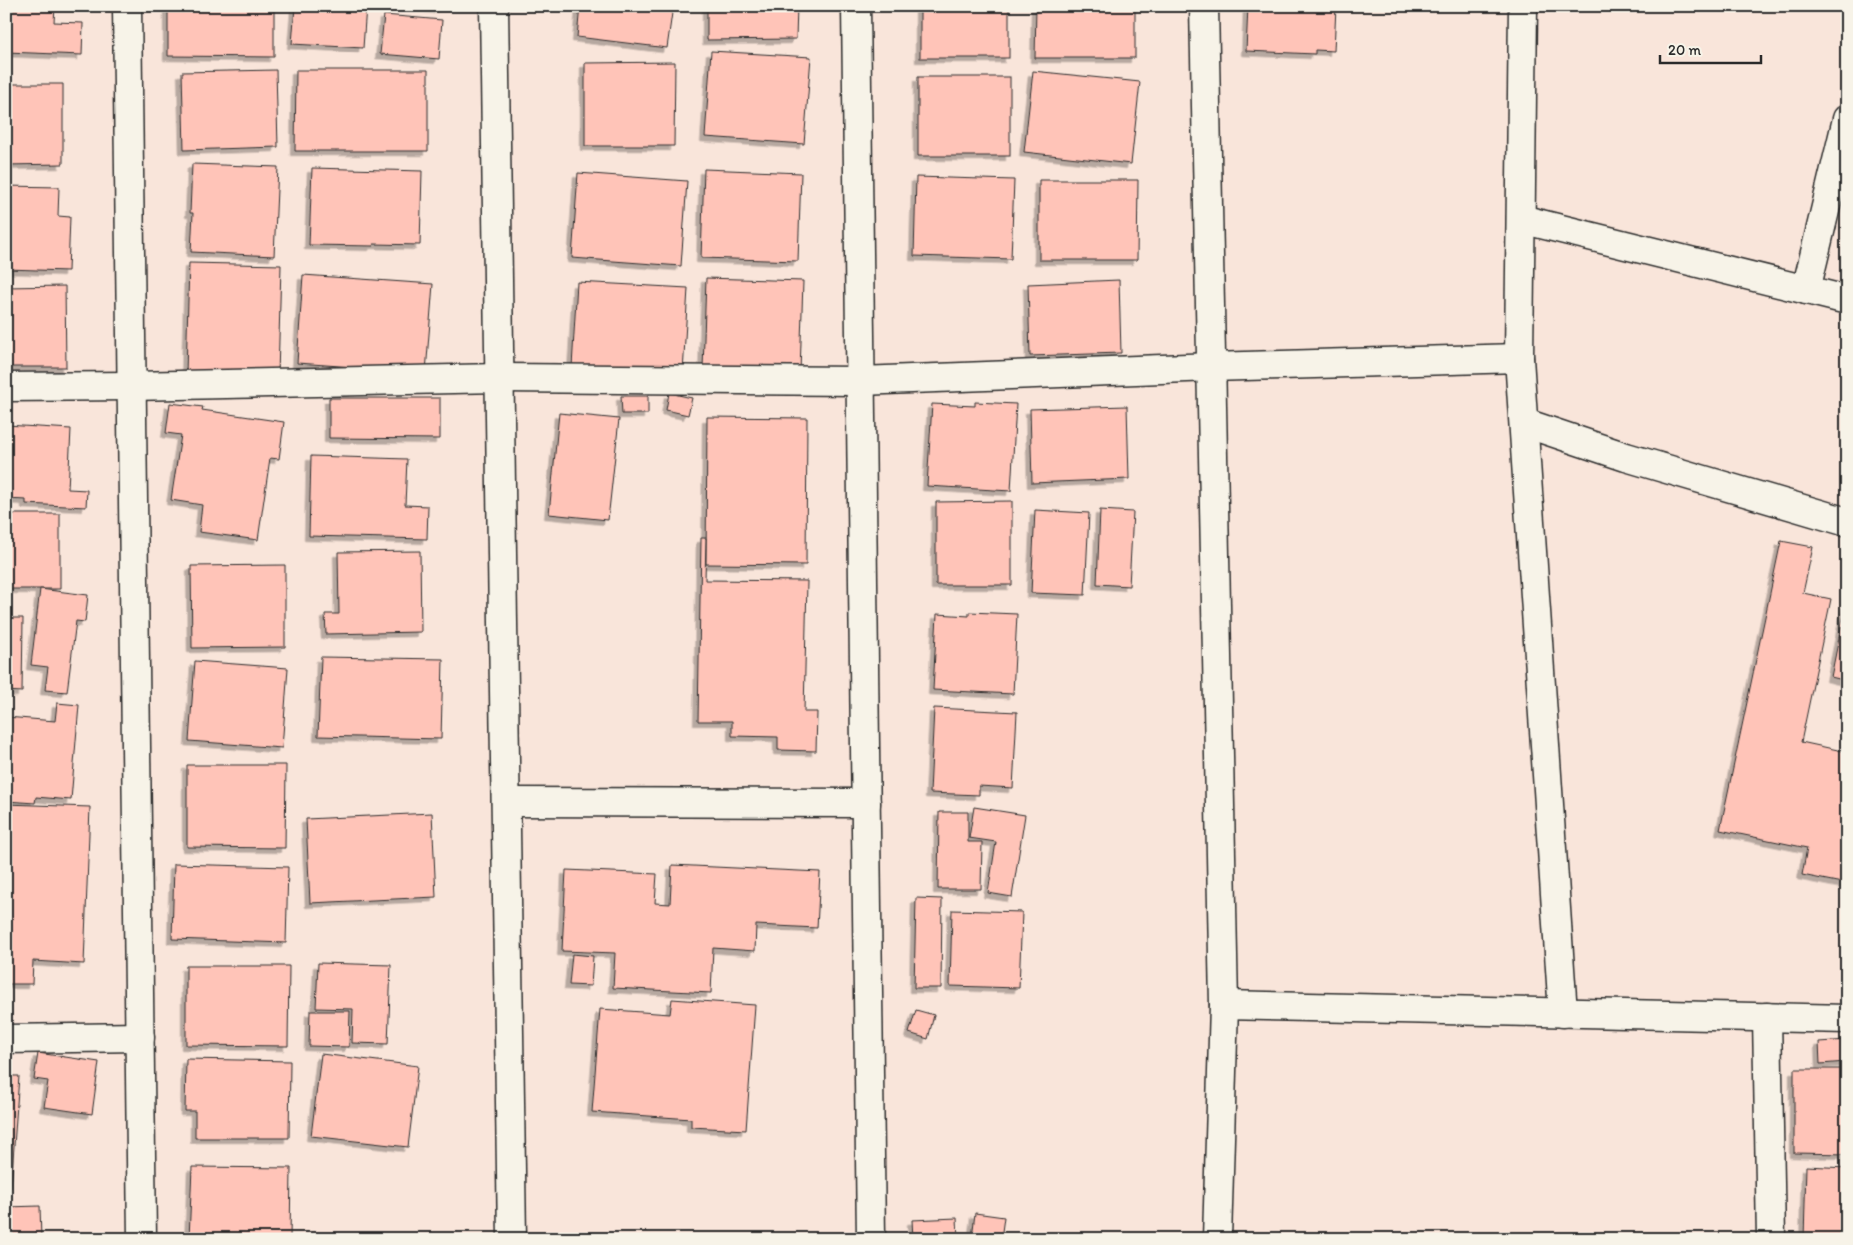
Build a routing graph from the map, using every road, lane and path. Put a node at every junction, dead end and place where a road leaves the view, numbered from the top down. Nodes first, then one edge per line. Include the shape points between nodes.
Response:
1 (127, 6) edge
2 (494, 6) edge
3 (856, 6) edge
4 (1204, 6) edge
5 (1523, 6) edge
6 (1847, 120) edge
7 (1521, 219) junction
8 (1806, 290) junction
9 (1847, 300) edge
10 (1520, 358) junction
11 (1212, 367) junction
12 (500, 378) junction
13 (861, 381) junction
14 (131, 386) junction
15 (6, 387) edge
16 (1525, 423) junction
17 (1847, 522) edge
18 (506, 802) junction
19 (866, 803) junction
20 (1224, 1005) junction
21 (1563, 1013) junction
22 (1767, 1018) junction
23 (1847, 1019) edge
24 (140, 1037) junction
25 (6, 1039) edge
26 (142, 1239) edge
27 (512, 1239) edge
28 (871, 1239) edge
29 (1217, 1239) edge
30 (1771, 1239) edge

1 - 14 street
2 - 12 street
3 - 13 street
4 - 11 street
5 - 7 street
6 - 8 street
7 - 8 street
7 - 10 street
8 - 9 street
10 - 11 street
10 - 16 street
11 - 13 street
11 - 20 street
12 - 13 street
12 - 14 street
12 - 18 street
13 - 19 street
14 - 15 street
14 - 24 street
16 - 17 street via 1626,457
16 - 21 street
18 - 19 street
18 - 27 street
19 - 28 street
20 - 21 street
20 - 29 street
21 - 22 street
22 - 23 street
22 - 30 street
24 - 25 street
24 - 26 street

